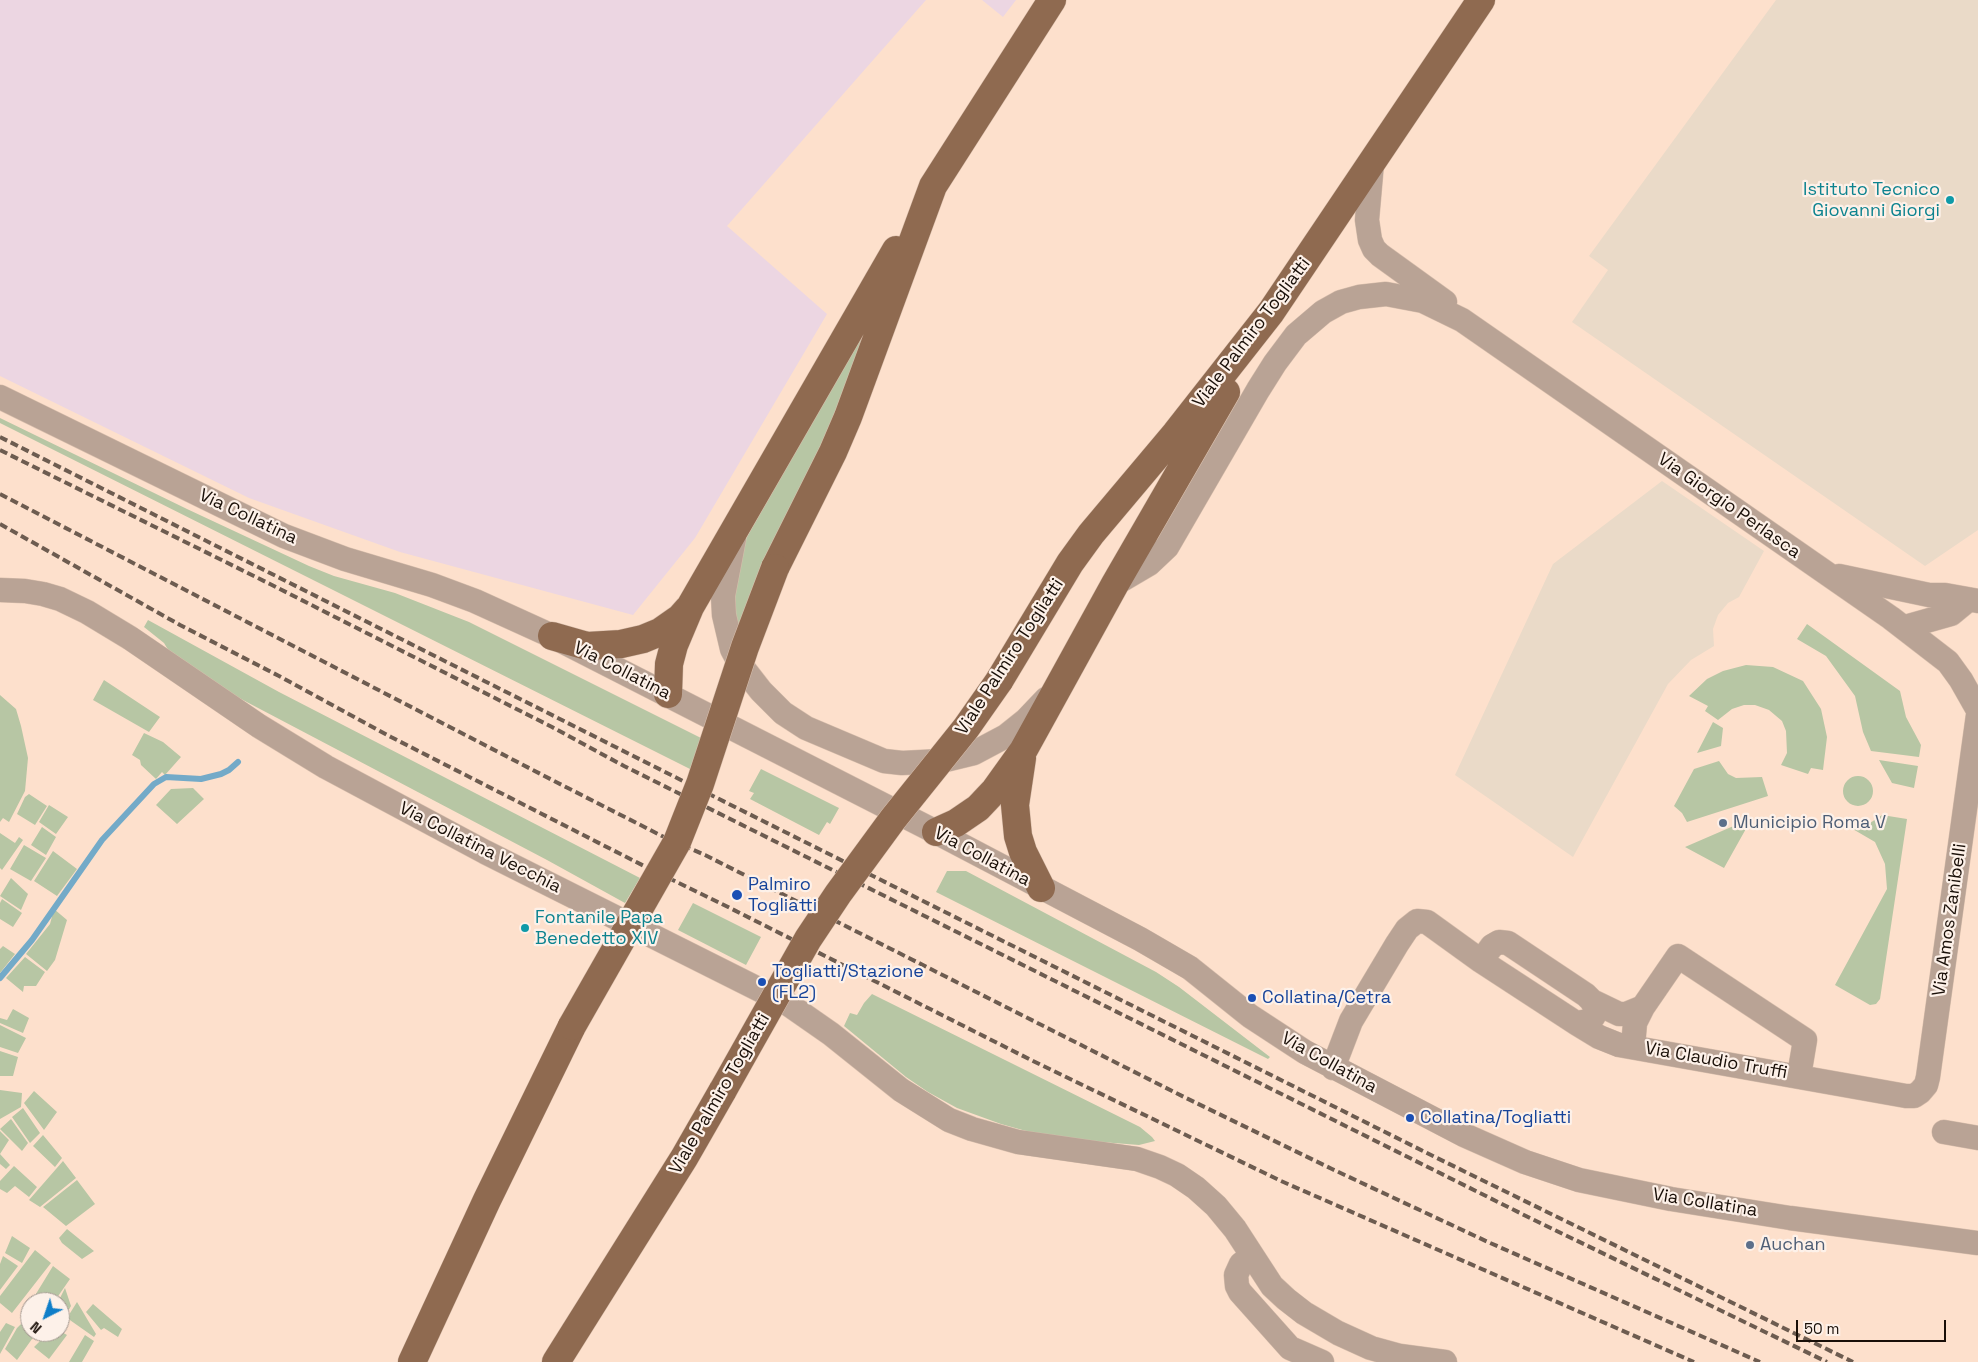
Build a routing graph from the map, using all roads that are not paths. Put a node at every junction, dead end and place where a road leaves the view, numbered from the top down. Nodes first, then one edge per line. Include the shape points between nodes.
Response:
1 (1052, 0) edge
2 (1481, 0) edge
3 (1372, 163) junction
4 (933, 186) junction
5 (1272, 312) junction
6 (1462, 320) junction
7 (0, 397) edge
8 (737, 525) junction
9 (1828, 574) junction
10 (1116, 584) junction
11 (0, 590) edge
12 (1929, 595) junction
13 (1965, 605) edge
14 (690, 607) junction
15 (1898, 623) junction
16 (552, 636) junction
17 (1948, 662) junction
18 (1065, 676) junction
19 (668, 694) junction
20 (1978, 710) edge
21 (1978, 715) edge
22 (1023, 751) junction
23 (1972, 809) edge
24 (936, 832) junction
25 (1041, 888) junction
26 (1481, 961) junction
27 (1592, 1001) junction
28 (1643, 1007) junction
29 (1576, 1023) junction
30 (1633, 1047) junction
31 (1333, 1068) junction
32 (1799, 1076) junction
33 (1920, 1092) joint
34 (1944, 1132) dead end
35 (1978, 1138) edge
36 (1978, 1243) edge
37 (1252, 1256) junction
38 (1285, 1355) edge
39 (1388, 1358) edge
40 (412, 1362) edge
41 (556, 1362) edge
42 (1322, 1362) edge
43 (1444, 1362) edge

1 - 4 main road
2 - 3 main road, Viale Palmiro Togliatti
3 - 5 main road, Viale Palmiro Togliatti
3 - 6 street via 1367,220 1374,249 1445,303
4 - 8 main road
4 - 40 main road, bridge via 848,417 774,568 677,842 572,1026
5 - 10 main road
5 - 41 main road, Viale Palmiro Togliatti, bridge via 1091,534 966,728 838,894 808,939 684,1158
6 - 9 street, Via Giorgio Perlasca
6 - 10 street via 1423,301 1380,294 1347,300 1318,316 1296,335 1275,363 1167,548 1149,564
7 - 16 street, Via Collatina via 284,536 475,601
8 - 14 main road
8 - 18 street via 724,596 727,632 736,656 756,685 783,713 836,742 890,763 942,762 964,756 992,744 1016,728
9 - 12 street
9 - 15 street, Via Giorgio Perlasca
10 - 18 main road
11 - 37 street, Via Collatina Vecchia via 43,594 87,612 326,767 501,860 788,1004 901,1090 949,1120 1018,1142 1138,1159 1177,1176 1216,1206
12 - 13 street via 1944,595
12 - 15 street
13 - 15 street
13 - 17 street via 1946,636
14 - 16 main road via 660,632 620,644 587,646
14 - 19 main road via 669,664
15 - 17 street, Via Giorgio Perlasca
16 - 19 street, Via Collatina
17 - 20 street, Via Giorgio Perlasca
18 - 22 main road
19 - 24 street, Via Collatina
21 - 23 street, Via Amos Zanibelli
22 - 24 main road via 996,790 978,808
22 - 25 main road via 1016,791 1017,827 1023,852
23 - 33 street, Via Amos Zanibelli via 1928,1078
24 - 25 street, Via Collatina
25 - 31 street, Via Collatina via 1180,961 1267,1028
26 - 27 street via 1492,946 1499,942 1508,943
26 - 29 street, Via Claudio Truffi
26 - 31 street, Via Claudio Truffi via 1427,922 1417,921 1397,944 1351,1021
27 - 28 street via 1619,1014
27 - 29 street via 1596,1012 1593,1017
28 - 30 street, Via Claudio Truffi via 1635,1023
28 - 32 street, Via Claudio Truffi via 1678,956 1805,1040
29 - 30 street, Via Claudio Truffi via 1607,1041
30 - 32 street, Via Claudio Truffi
31 - 36 street, Via Collatina via 1504,1154 1579,1180 1790,1218
32 - 33 street, Via Claudio Truffi via 1906,1096
34 - 35 street
37 - 38 street via 1238,1269 1237,1286
37 - 39 street, Via Collatina Vecchia via 1272,1286 1304,1313
38 - 42 street
39 - 43 street, Via Collatina Vecchia

